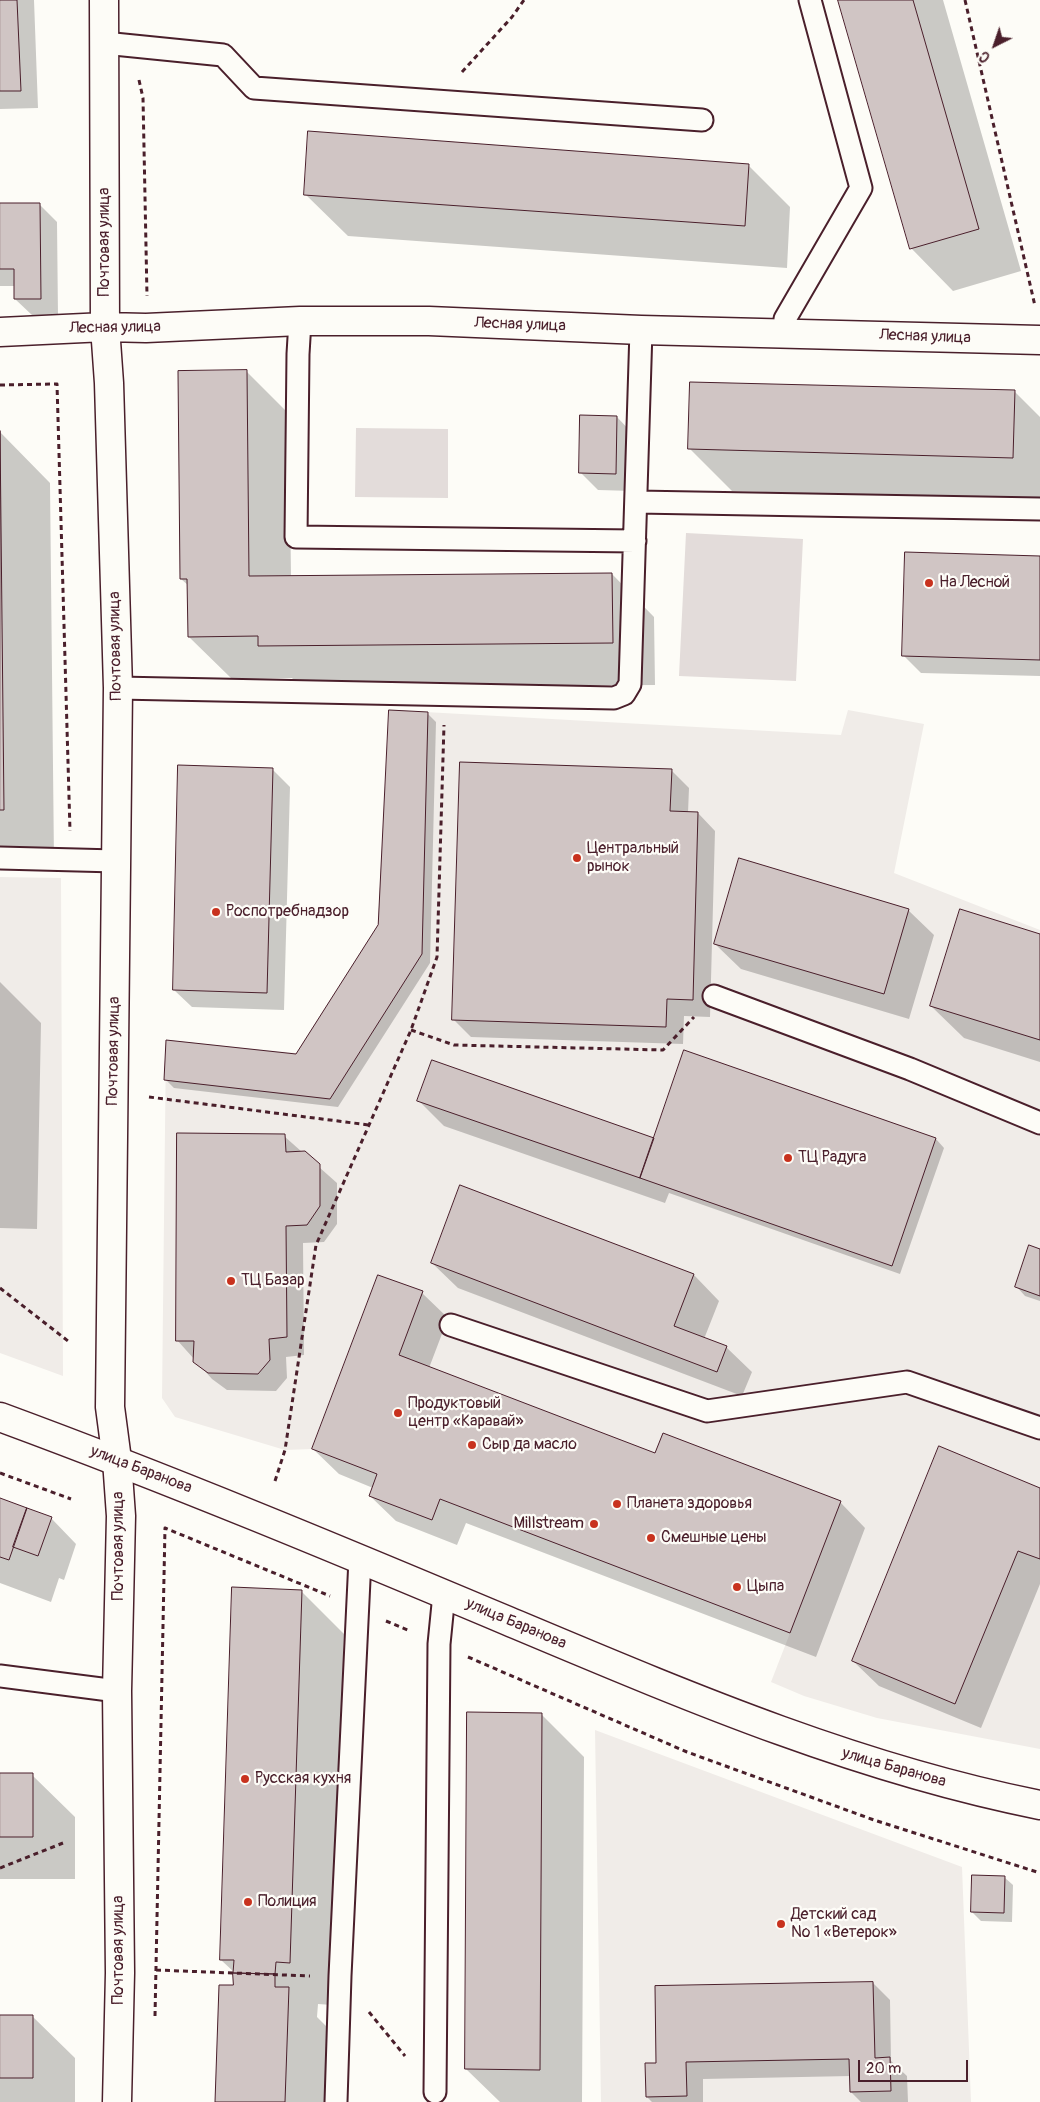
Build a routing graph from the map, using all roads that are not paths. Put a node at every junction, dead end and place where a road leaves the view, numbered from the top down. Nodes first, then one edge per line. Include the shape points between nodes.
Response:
1 (104, 0) edge
2 (810, 0) edge
3 (104, 43) junction
4 (702, 120) dead end
5 (300, 321) junction
6 (105, 327) junction
7 (641, 330) junction
8 (0, 332) edge
9 (784, 333) junction
10 (1040, 340) edge
11 (637, 502) junction
12 (1040, 509) edge
13 (635, 541) junction
14 (118, 688) junction
15 (0, 858) edge
16 (116, 861) junction
17 (714, 996) road end
18 (1040, 1123) edge
19 (451, 1325) dead end
20 (0, 1417) edge
21 (1040, 1428) edge
22 (118, 1460) junction
23 (360, 1559) junction
24 (444, 1594) junction
25 (0, 1676) edge
26 (117, 1691) junction
27 (1040, 1805) edge
28 (435, 2092) road end
29 (117, 2102) edge
30 (336, 2102) edge

1 - 3 street, Почтовая улица
2 - 9 lane via 861,188 785,319
3 - 4 lane via 223,55 254,88
3 - 6 street, Почтовая улица
5 - 6 street, Лесная улица
5 - 7 street, Лесная улица
5 - 13 lane via 296,537
6 - 8 street, Лесная улица
6 - 14 street, Почтовая улица via 110,383
7 - 9 street, Лесная улица
7 - 11 lane
9 - 10 street, Лесная улица
11 - 12 lane
11 - 13 lane
13 - 14 lane via 630,684 624,694 614,698
14 - 16 street, Почтовая улица
15 - 16 lane
16 - 22 street, Почтовая улица via 110,1407
17 - 18 lane via 910,1069
19 - 21 lane via 708,1412 907,1382
20 - 22 street, улица Баранова
22 - 23 street, улица Баранова
22 - 26 street, Почтовая улица via 121,1516
23 - 24 street, улица Баранова
23 - 30 lane
24 - 27 street, улица Баранова via 798,1738 900,1771 984,1794
24 - 28 lane via 439,1644
25 - 26 lane
26 - 29 street, Почтовая улица via 120,1973

